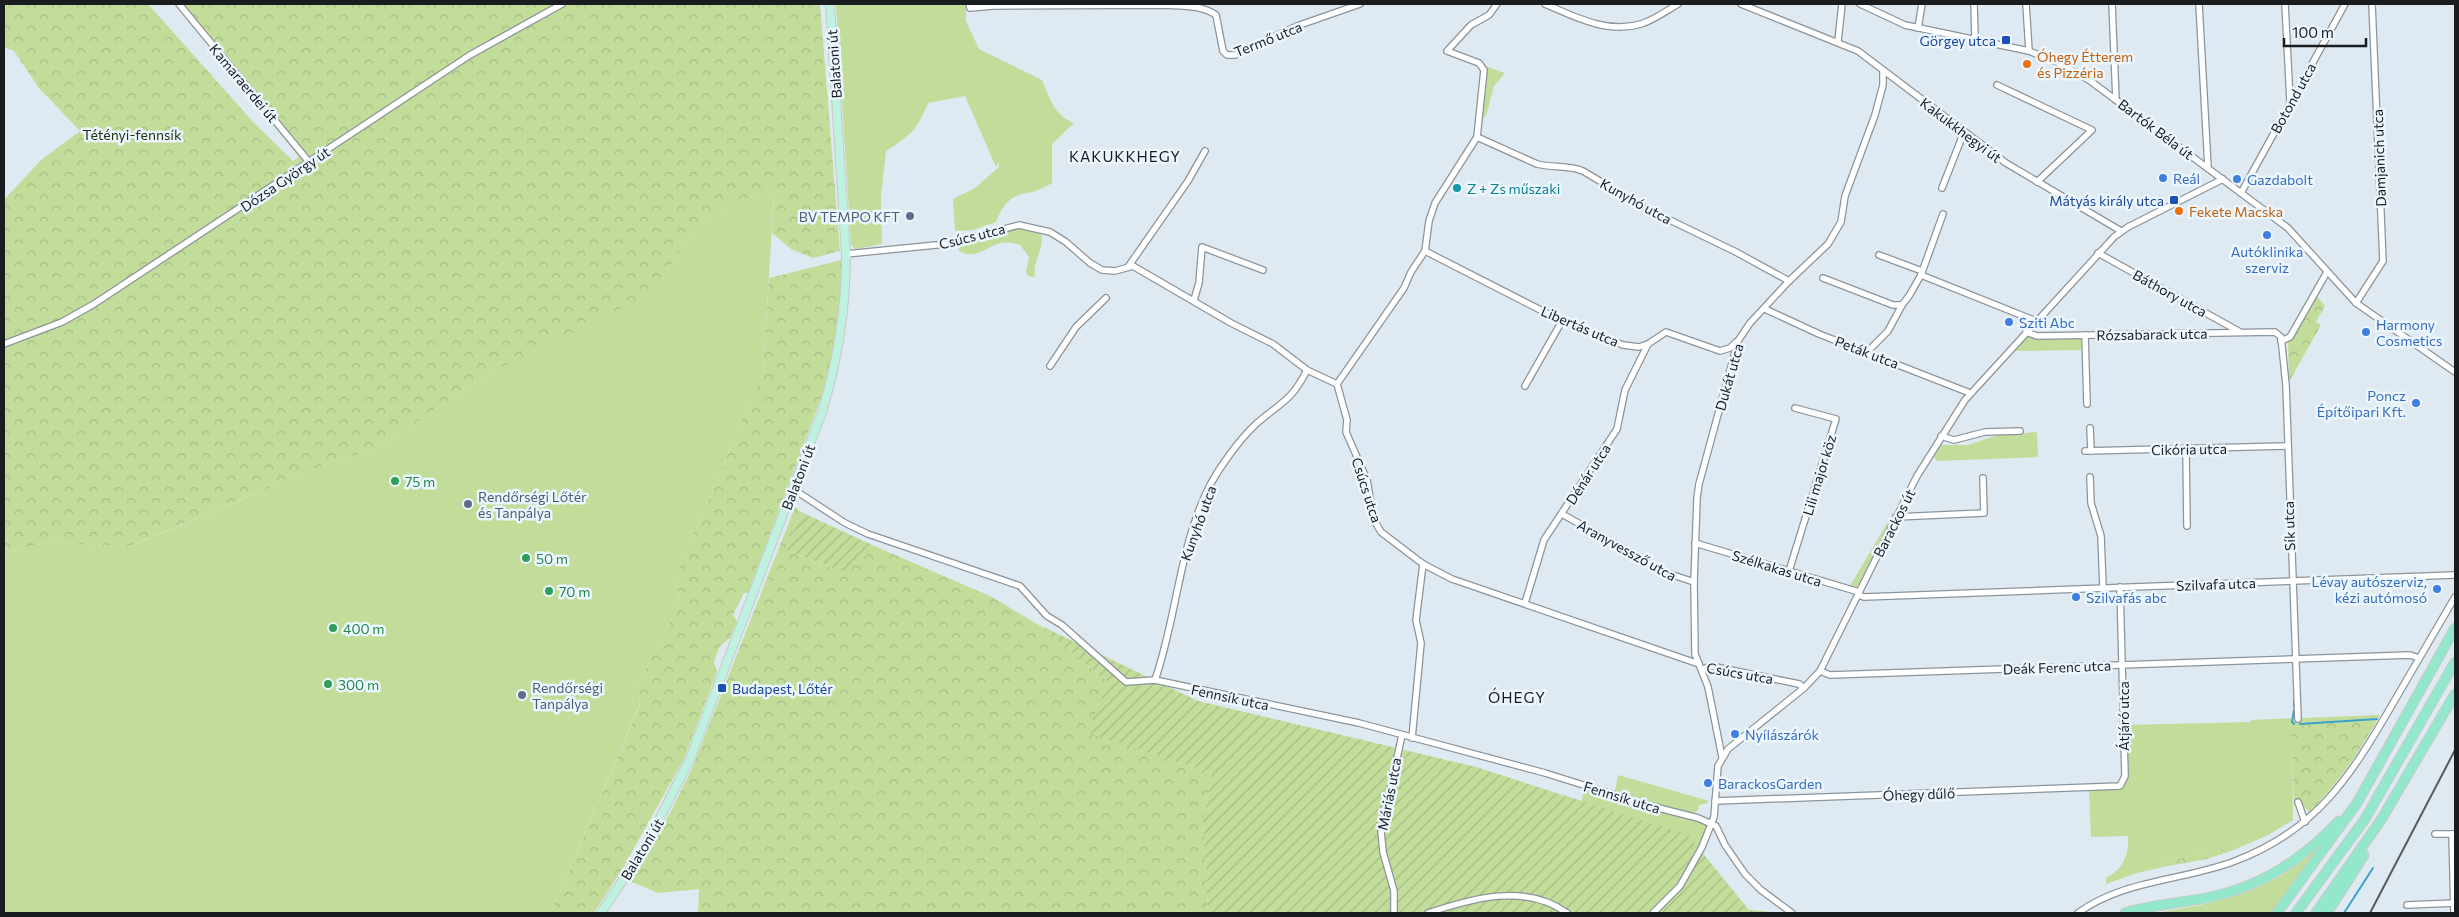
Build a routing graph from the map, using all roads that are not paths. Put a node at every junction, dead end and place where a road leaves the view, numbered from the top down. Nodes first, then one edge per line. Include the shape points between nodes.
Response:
1 (178, 4) edge
2 (562, 4) edge
3 (830, 4) edge
4 (969, 4) edge
5 (1165, 4) edge
6 (1360, 4) edge
7 (1497, 4) edge
8 (1545, 4) edge
9 (1678, 4) edge
10 (1741, 4) edge
11 (1842, 4) edge
12 (1860, 4) edge
13 (1922, 4) edge
14 (1974, 4) edge
15 (2026, 4) edge
16 (2112, 4) edge
17 (2199, 4) edge
18 (2284, 4) edge
19 (2345, 4) edge
20 (2372, 4) edge
21 (1918, 28) junction
22 (1975, 39) junction
23 (1838, 41) junction
24 (2028, 51) junction
25 (1883, 71) junction
26 (1997, 85) dead end
27 (2116, 100) junction
28 (2290, 102) junction
29 (1964, 132) junction
30 (1477, 137) junction
31 (1205, 152) dead end
32 (309, 162) junction
33 (2208, 168) junction
34 (2224, 179) junction
35 (2037, 182) junction
36 (1942, 188) dead end
37 (2241, 193) junction
38 (1943, 214) dead end
39 (2121, 231) junction
40 (1425, 251) junction
41 (2098, 253) junction
42 (846, 254) junction
43 (1879, 255) dead end
44 (1128, 267) junction
45 (1263, 270) dead end
46 (2327, 272) junction
47 (1922, 273) junction
48 (1823, 278) dead end
49 (1789, 281) junction
50 (1106, 298) dead end
51 (1194, 300) junction
52 (2356, 304) junction
53 (1902, 305) junction
54 (1765, 309) junction
55 (1562, 321) junction
56 (2036, 321) junction
57 (2026, 332) junction
58 (2242, 333) junction
59 (2278, 334) joint
60 (2085, 335) junction
61 (1738, 341) junction
62 (2281, 341) junction
63 (4, 344) edge
64 (1648, 344) junction
65 (1867, 352) junction
66 (1050, 366) dead end
67 (1307, 370) junction
68 (2455, 372) edge
69 (1337, 384) junction
70 (1525, 386) dead end
71 (1970, 393) junction
72 (2087, 404) dead end
73 (1795, 408) dead end
74 (2090, 428) dead end
75 (2020, 431) dead end
76 (1941, 436) junction
77 (2286, 446) junction
78 (2186, 449) junction
79 (2090, 477) dead end
80 (1983, 478) dead end
81 (793, 489) junction
82 (1562, 514) junction
83 (1896, 517) junction
84 (2187, 526) dead end
85 (1695, 543) junction
86 (1423, 564) junction
87 (1789, 571) junction
88 (2455, 575) edge
89 (2291, 581) junction
90 (1694, 582) junction
91 (2120, 587) junction
92 (2103, 588) junction
93 (1859, 593) junction
94 (2455, 597) edge
95 (1525, 604) junction
96 (2455, 628) edge
97 (2296, 658) junction
98 (2420, 658) junction
99 (2455, 662) edge
100 (2123, 665) junction
101 (1701, 667) junction
102 (1820, 671) junction
103 (1155, 680) junction
104 (1804, 688) junction
105 (2455, 694) edge
106 (2298, 719) dead end
107 (1402, 735) junction
108 (1412, 738) junction
109 (1722, 757) junction
110 (2372, 778) junction
111 (2123, 784) joint
112 (1715, 801) junction
113 (2298, 802) dead end
114 (2381, 820) junction
115 (2305, 822) junction
116 (1712, 824) junction
117 (2435, 834) dead end
118 (2454, 834) edge
119 (2455, 903) edge
120 (2407, 905) dead end
121 (602, 913) edge
122 (1394, 913) edge
123 (1428, 913) edge
124 (1567, 913) edge
125 (1653, 913) edge
126 (1792, 913) edge
127 (2078, 913) edge
128 (2125, 913) edge
129 (2277, 913) edge
130 (2296, 913) edge
131 (2316, 913) edge
132 (2327, 913) edge
133 (2454, 913) edge

1 - 32 street, Kamaraerdei út
2 - 32 street, Dózsa György út via 470,54
3 - 42 main road, Balatoni út
4 - 5 street, Termő utca via 970,8
5 - 6 street, Termő utca via 1210,11 1216,15 1223,51 1227,55 1235,55 1297,26
7 - 30 street via 1490,16 1471,25 1447,51 1479,63 1484,70
8 - 9 street via 1592,23 1622,27 1642,24
10 - 23 street
11 - 23 street
12 - 21 street, Bartók Béla út
13 - 21 street
14 - 22 street
15 - 24 street
16 - 27 street
17 - 33 street
18 - 28 street
19 - 28 street, Botond utca
20 - 52 street, Damjanich utca via 2383,261
21 - 22 street, Bartók Béla út
22 - 24 street, Bartók Béla út
23 - 25 street, Kakukkhegyi út via 1858,51
24 - 27 street, Bartók Béla út via 2069,68
25 - 29 street, Kakukkhegyi út
25 - 49 street, Dukát utca via 1883,85 1875,115 1845,196 1841,222 1828,244
26 - 35 street via 2092,130
27 - 33 street, Bartók Béla út
28 - 37 street, Botond utca
29 - 35 street, Kakukkhegyi út
29 - 36 street
30 - 40 street via 1435,203
30 - 49 street, Kunyhó utca via 1537,164 1583,171 1645,208
31 - 44 street
32 - 63 street, Dózsa György út via 94,304 62,322
33 - 34 street, Bartók Béla út
34 - 37 street, Bartók Béla út
34 - 39 street, Barackos út
35 - 39 street, Kakukkhegyi út
37 - 46 street, Bartók Béla út via 2288,228
38 - 47 street
39 - 41 street, Barackos út
40 - 55 street, Libertás utca
40 - 69 street via 1404,288
41 - 56 street, Barackos út
41 - 58 street, Báthory utca
42 - 44 street, Csúcs utca via 946,244 1019,225 1050,232 1102,270
42 - 81 main road, Balatoni út via 846,294 835,371
43 - 47 street
44 - 51 street, Csúcs utca via 1133,266
45 - 51 street via 1202,247 1200,283
46 - 52 street, Bartók Béla út
46 - 62 street via 2290,337
47 - 53 street
47 - 56 street
48 - 53 street via 1893,306
49 - 54 street, Dukát utca
50 - 66 street via 1076,327
51 - 67 street, Csúcs utca via 1273,344
52 - 68 street, Bartók Béla út
53 - 65 street via 1888,331
54 - 61 street, Dukát utca
54 - 65 street, Peták utca
55 - 64 street, Libertás utca via 1623,345 1639,347
55 - 70 street
56 - 57 street, Barackos út
57 - 60 street, Rózsabarack utca via 2037,336
57 - 71 street, Barackos út
58 - 59 street, Rózsabarack utca
58 - 60 street, Rózsabarack utca
59 - 62 street, Sík utca
60 - 72 street
61 - 64 street, Libertás utca via 1720,351 1666,332
61 - 85 street, Dukát utca via 1699,484
62 - 77 street, Sík utca via 2286,385
64 - 82 street, Dénár utca via 1625,390 1617,429
65 - 71 street, Peták utca
67 - 69 street, Csúcs utca
67 - 103 street, Kunyhó utca via 1297,390 1249,432 1211,484 1187,548 1166,646
69 - 86 street, Csúcs utca via 1347,420 1346,432 1367,480 1374,520 1389,539
71 - 76 street, Barackos út
73 - 87 street, Lili major köz via 1836,419
74 - 78 street, Cikória utca via 2088,451
75 - 76 street via 1985,432 1954,440
76 - 83 street, Barackos út
77 - 78 street, Cikória utca
77 - 89 street, Sík utca
78 - 84 street
79 - 92 street via 2091,503 2101,536
80 - 83 street via 1984,513
81 - 103 street, Fennsík utca via 868,534 1020,586 1048,616 1126,682
81 - 121 main road, Balatoni út via 690,759 646,845
82 - 90 street, Aranyvessző utca via 1667,573
82 - 95 street, Dénár utca via 1544,540
83 - 93 street, Barackos út
85 - 87 street, Szélkakas utca
85 - 90 street, Dukát utca
86 - 95 street, Csúcs utca via 1452,579
86 - 108 street via 1416,620 1421,643
87 - 93 street, Szélkakas utca
88 - 89 street, Szilvafa utca
89 - 91 street, Szilvafa utca
89 - 97 street, Sík utca
90 - 101 street, Dukát utca via 1696,654
91 - 92 street, Szilvafa utca
91 - 100 street, Átjáró utca
92 - 93 street, Szilvafa utca via 1874,596
93 - 102 street, Barackos út
94 - 98 street
95 - 101 street, Csúcs utca
96 - 110 highway
97 - 98 street, Deák Ferenc utca via 2410,655
97 - 100 street, Deák Ferenc utca
97 - 106 street, Sík utca
98 - 115 street via 2357,766 2334,795
99 - 130 highway via 2365,818
100 - 102 street, Deák Ferenc utca via 1830,675
100 - 111 street, Átjáró utca
101 - 104 street, Csúcs utca via 1711,666 1799,684
101 - 109 street, Dukát utca
102 - 104 street, Barackos út
103 - 107 street, Fennsík utca
104 - 109 street, Barackos út
105 - 114 highway
107 - 108 street, Fennsík utca
107 - 122 street, Máriás utca via 1381,831 1394,891
108 - 116 street, Fennsík utca via 1545,773
109 - 112 street via 1718,766
110 - 128 highway via 2341,819 2307,852 2280,870 2216,896
110 - 129 highway
111 - 112 street, Óhegy dűlő via 2097,788
112 - 116 street
113 - 115 street
114 - 131 highway
114 - 132 highway via 2355,872
115 - 127 street via 2276,842 2224,866 2130,888 2095,902
116 - 125 street via 1684,880
116 - 126 street via 1745,874
117 - 118 street
118 - 119 street
119 - 120 street
119 - 133 street
123 - 124 street via 1505,895 1542,901

